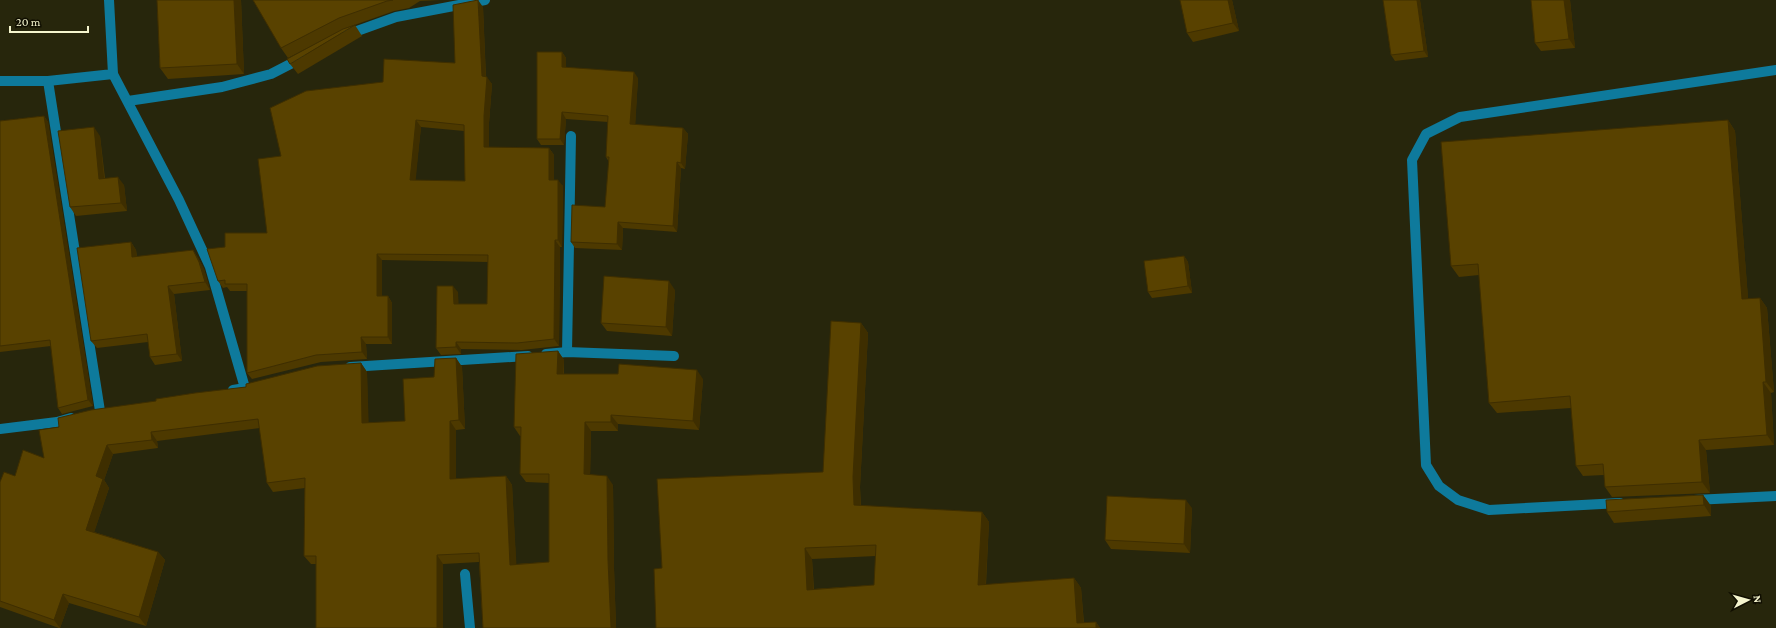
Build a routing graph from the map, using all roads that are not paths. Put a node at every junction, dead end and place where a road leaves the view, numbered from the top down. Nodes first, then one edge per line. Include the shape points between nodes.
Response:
1 (109, 0) edge
2 (485, 0) edge
3 (334, 42) edge
4 (313, 52) edge
5 (1776, 70) edge
6 (113, 74) junction
7 (0, 81) edge
8 (48, 82) junction
9 (128, 102) junction
10 (571, 136) dead end
11 (567, 352) junction
12 (674, 356) dead end
13 (338, 367) edge
14 (222, 391) edge
15 (100, 411) edge
16 (78, 417) edge
17 (0, 429) edge
18 (1776, 496) edge
19 (1680, 501) edge
20 (1632, 503) edge
21 (465, 574) dead end
22 (470, 628) edge

1 - 6 street
2 - 3 street via 396,17 348,34
4 - 9 street via 271,74 222,87
5 - 20 street via 1460,116 1426,134 1412,160 1426,465 1439,486 1458,500 1489,510
6 - 8 street
6 - 9 street
7 - 8 street
8 - 15 street
9 - 14 street via 210,267 249,387
10 - 11 street
11 - 12 street
11 - 13 street
16 - 17 street
18 - 19 street
21 - 22 street

